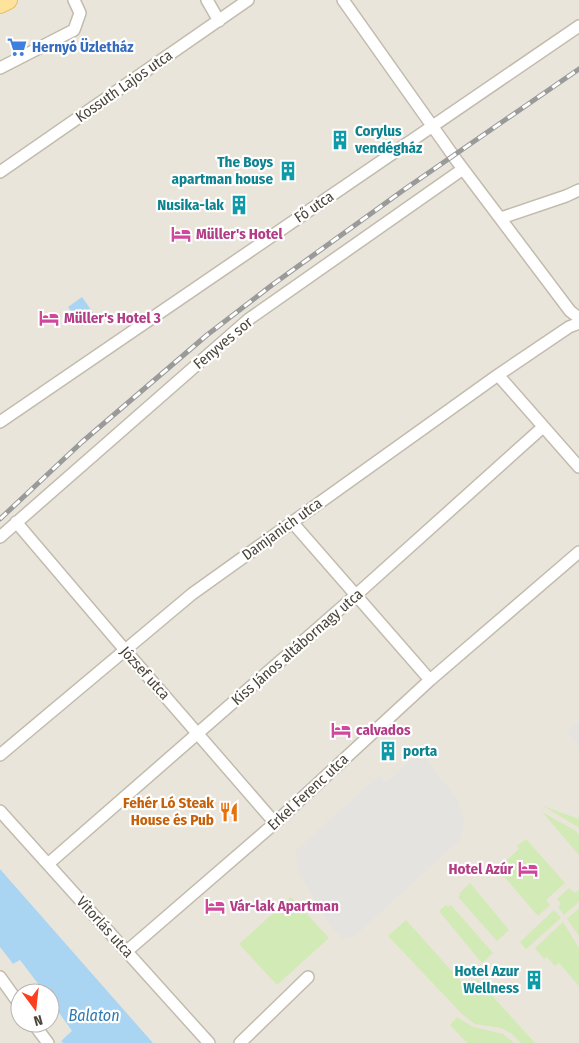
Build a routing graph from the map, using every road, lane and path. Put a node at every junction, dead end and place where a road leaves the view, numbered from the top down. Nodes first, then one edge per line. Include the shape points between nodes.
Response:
1 (8, 0) edge
2 (74, 0) edge
3 (208, 0) edge
4 (248, 0) edge
5 (343, 0) edge
6 (0, 4) edge
7 (219, 20) junction
8 (579, 26) edge
9 (0, 68) edge
10 (433, 126) junction
11 (463, 169) junction
12 (0, 172) edge
13 (579, 190) edge
14 (501, 218) junction
15 (579, 318) edge
16 (579, 323) edge
17 (498, 375) junction
18 (0, 422) edge
19 (543, 427) junction
20 (579, 467) edge
21 (16, 522) junction
22 (292, 522) junction
23 (0, 537) edge
24 (579, 552) edge
25 (356, 595) junction
26 (125, 650) junction
27 (430, 680) junction
28 (199, 733) junction
29 (0, 755) edge
30 (0, 811) edge
31 (275, 823) junction
32 (48, 864) junction
33 (127, 952) junction
34 (0, 977) edge
35 (308, 977) dead end
36 (10, 991) edge
37 (209, 1043) edge
38 (240, 1043) edge

1 - 6 main road
2 - 9 street via 80,13 74,30
3 - 7 street
4 - 7 street, Kossuth Lajos utca
5 - 10 street
7 - 12 street, Kossuth Lajos utca
8 - 10 street, Fő utca
10 - 11 street
10 - 18 street, Fő utca
11 - 14 street
11 - 21 street, Fenyves sor via 249,319
13 - 14 street
14 - 15 street via 570,311
16 - 17 street, Damjanich utca
17 - 19 street
17 - 22 street, Damjanich utca
19 - 20 street
19 - 25 street, Kiss János altábornagy utca
21 - 23 street, Fenyves sor
21 - 26 street, József utca
22 - 25 street
22 - 26 street, Damjanich utca via 192,594
24 - 27 street, Erkel Ferenc utca
25 - 27 street
25 - 28 street, Kiss János altábornagy utca
26 - 28 street, József utca
26 - 29 street, Damjanich utca
27 - 31 street, Erkel Ferenc utca
28 - 31 street, József utca
28 - 32 street, Kiss János altábornagy utca
30 - 32 street, Vitorlás utca
31 - 33 street, Erkel Ferenc utca
32 - 33 street, Vitorlás utca
33 - 37 street, Vitorlás utca
34 - 36 street
35 - 38 street

